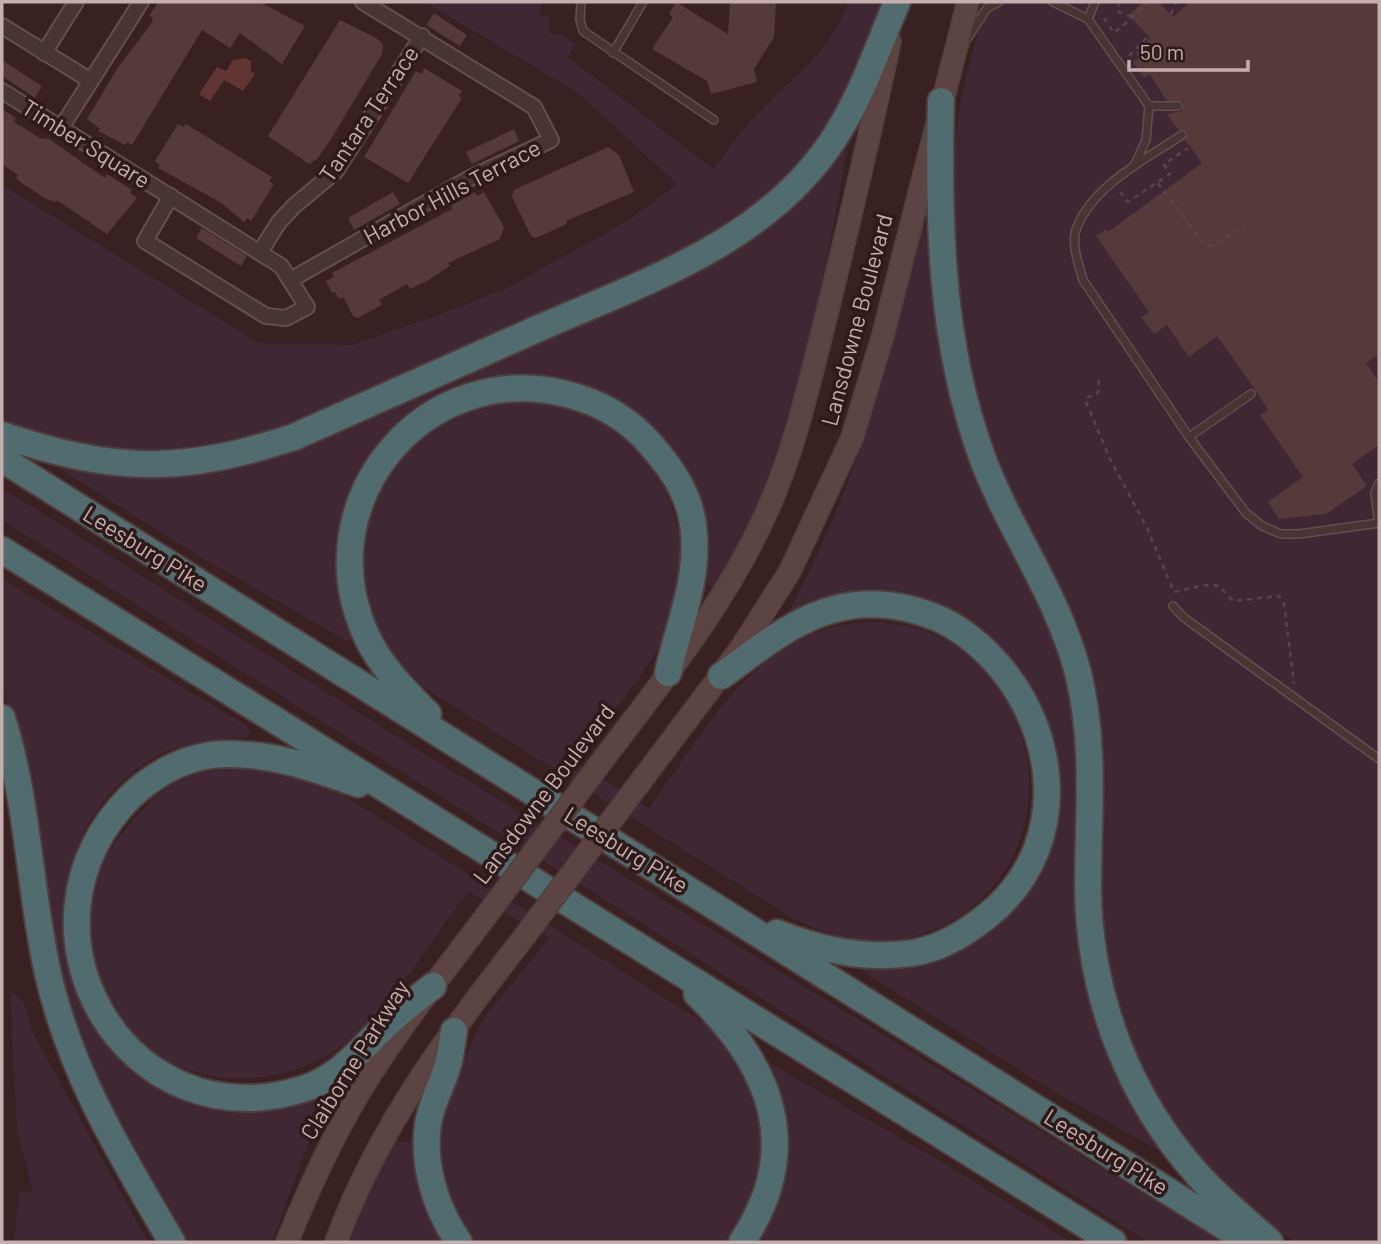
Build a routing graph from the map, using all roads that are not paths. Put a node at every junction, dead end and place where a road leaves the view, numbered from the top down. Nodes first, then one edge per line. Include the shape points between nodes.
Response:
1 (76, 2) edge
2 (141, 2) edge
3 (363, 2) edge
4 (581, 2) edge
5 (643, 2) edge
6 (898, 2) edge
7 (968, 2) edge
8 (999, 2) edge
9 (1053, 2) edge
10 (1095, 2) edge
11 (1088, 19) junction
12 (2, 26) edge
13 (422, 36) junction
14 (44, 53) junction
15 (613, 53) junction
16 (953, 60) junction
17 (91, 81) junction
18 (2, 91) edge
19 (941, 101) junction
20 (1149, 106) junction
21 (1178, 106) dead end
22 (714, 120) dead end
23 (61, 128) junction
24 (1182, 135) dead end
25 (1130, 170) junction
26 (171, 196) junction
27 (260, 252) junction
28 (292, 279) junction
29 (1251, 394) dead end
30 (2, 435) edge
31 (1189, 437) junction
32 (2, 459) edge
33 (1379, 483) edge
34 (1379, 524) edge
35 (2, 550) edge
36 (1173, 606) dead end
37 (668, 673) junction
38 (721, 676) junction
39 (2, 718) edge
40 (461, 747) junction
41 (1379, 759) edge
42 (430, 815) junction
43 (712, 905) junction
44 (486, 916) joint
45 (660, 959) junction
46 (433, 986) junction
47 (454, 1031) junction
48 (172, 1242) edge
49 (287, 1242) edge
50 (336, 1242) edge
51 (459, 1242) edge
52 (742, 1242) edge
53 (1112, 1242) edge
54 (1249, 1242) edge
55 (1270, 1242) edge

1 - 14 street
2 - 17 street
3 - 13 street, Harbor Hills Terrace
4 - 15 lane via 583,32
5 - 15 lane
6 - 30 highway via 835,138 777,202 747,227 685,264 294,436 247,452 202,462 114,463 71,456
6 - 37 main road, Lansdowne Boulevard via 841,258 789,454 768,509 728,589
7 - 16 main road, Lansdowne Boulevard
8 - 16 lane via 987,8
9 - 11 lane
10 - 11 lane
11 - 20 lane
12 - 14 street
13 - 27 street, Tantara Terrace via 336,171 286,214
13 - 28 street, Harbor Hills Terrace via 534,107 551,140 468,179
14 - 17 street
15 - 22 lane
16 - 19 main road, Lansdowne Boulevard
17 - 23 street
18 - 23 street, Timber Square
19 - 38 main road, Lansdowne Boulevard via 880,348 852,438 790,571
19 - 55 highway via 939,225 957,372 991,478 1060,618 1084,702 1091,754 1090,926 1108,1017 1131,1076 1169,1139 1198,1176
20 - 21 lane
20 - 25 lane via 1146,140
23 - 26 street, Timber Square
24 - 25 lane
25 - 31 lane via 1094,200 1076,229 1075,253 1096,303
26 - 27 street, Timber Square
26 - 28 street, Timber Square via 145,241 276,319 307,307
27 - 28 street, Timber Square
29 - 31 lane
31 - 34 lane via 1246,513 1274,532 1299,534
32 - 40 highway, Leesburg Pike
33 - 34 lane via 1375,493
35 - 42 highway
36 - 41 lane via 1183,618
37 - 40 highway via 695,561 689,502 670,466 641,433 608,409 578,397 538,387 499,389 465,398 429,415 400,438 377,466 360,498 350,562 360,621 383,664
37 - 44 main road, Lansdowne Boulevard, bridge
38 - 43 highway via 794,625 840,607 878,605 915,610 950,623 1006,671 1036,726 1045,756 1047,789 1035,850 1021,878 1000,906 944,943 914,953 848,953 815,947
38 - 47 main road, Lansdowne Boulevard, bridge
39 - 48 highway via 26,828 47,970 64,1029 107,1132
40 - 43 highway, Leesburg Pike
42 - 45 highway
42 - 46 highway via 288,761 223,754 169,767 146,783 102,828 79,887 75,948 92,1006 127,1050 174,1081 232,1096 307,1088 331,1075
43 - 54 highway, Leesburg Pike
44 - 46 main road, Claiborne Parkway
45 - 52 highway via 741,1040 765,1091 775,1153 769,1188
45 - 53 highway
46 - 49 main road, Claiborne Parkway via 348,1111
47 - 50 main road via 398,1110
47 - 51 highway via 428,1126 436,1196

